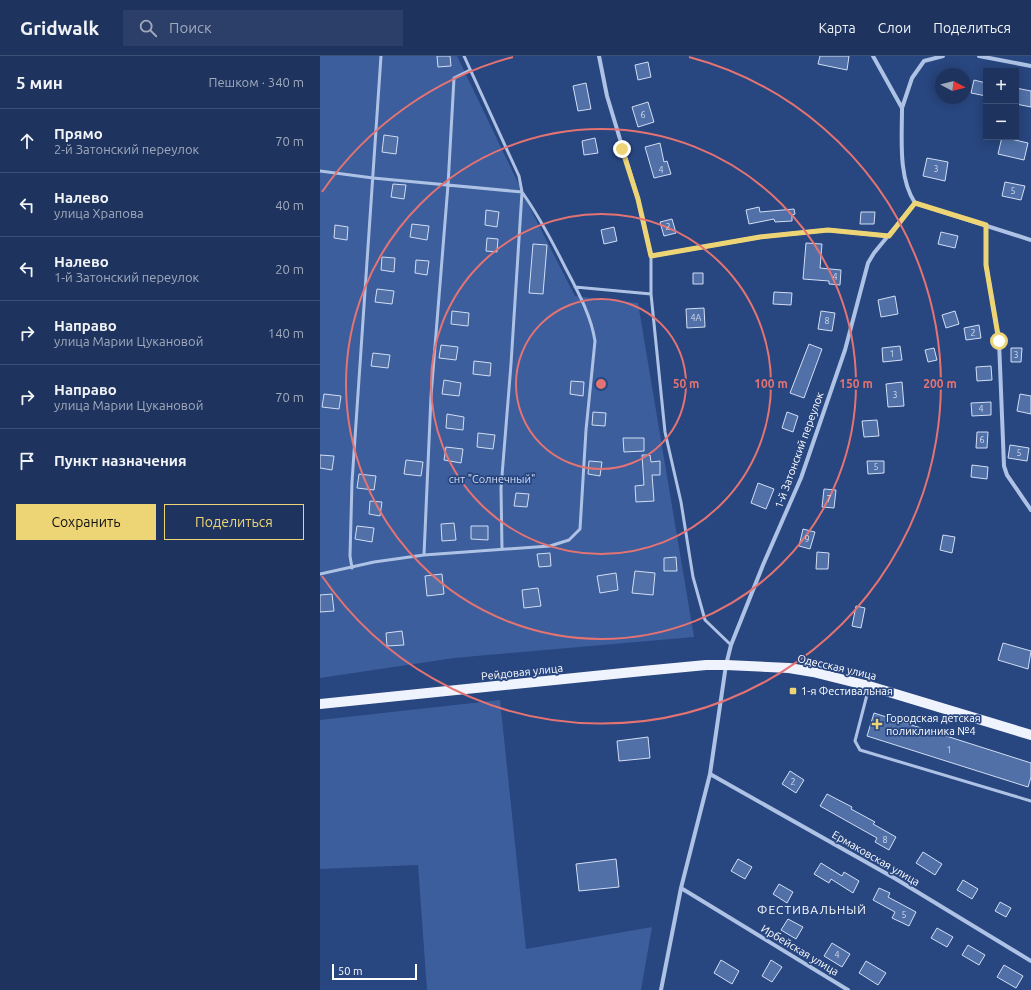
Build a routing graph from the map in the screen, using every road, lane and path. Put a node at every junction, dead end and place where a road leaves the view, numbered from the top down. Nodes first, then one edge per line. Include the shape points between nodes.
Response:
1 (381, 56) edge
2 (464, 56) edge
3 (599, 56) edge
4 (873, 56) edge
5 (921, 56) edge
6 (943, 56) edge
7 (979, 56) edge
8 (924, 61) junction
9 (1031, 66) edge
10 (470, 70) junction
11 (902, 108) junction
12 (320, 172) edge
13 (372, 178) junction
14 (448, 185) junction
15 (522, 192) junction
16 (915, 203) junction
17 (986, 225) junction
18 (889, 236) junction
19 (1031, 240) edge
20 (651, 256) junction
21 (575, 287) junction
22 (651, 294) junction
23 (1031, 510) edge
24 (502, 549) junction
25 (424, 555) junction
26 (352, 568) junction
27 (320, 574) edge
28 (731, 645) junction
29 (726, 665) junction
30 (869, 686) junction
31 (320, 704) edge
32 (1031, 735) edge
33 (710, 774) junction
34 (1031, 801) edge
35 (681, 888) junction
36 (1031, 961) edge
37 (661, 990) edge
38 (848, 990) edge

1 - 13 lane
2 - 10 lane
3 - 20 street via 607,96 638,199
4 - 11 street
5 - 8 street
6 - 8 street
7 - 9 street
8 - 11 street via 912,78
10 - 14 lane via 454,78
10 - 15 lane via 519,176
11 - 16 street via 906,182
12 - 13 lane
13 - 14 lane
13 - 26 lane via 352,482
14 - 15 lane
14 - 25 lane via 431,396
15 - 21 lane via 538,214
15 - 24 lane via 501,488
16 - 17 street
16 - 18 street, 1-й Затонский переулок
17 - 19 street
17 - 23 street via 986,265 999,341 1004,466 1007,475
18 - 20 street via 828,230 760,237
18 - 28 street, 1-й Затонский переулок via 868,263 845,350 801,478
20 - 22 lane
21 - 22 lane
21 - 24 lane via 593,330 594,341 580,529 569,540 550,546
22 - 28 lane via 665,432 681,502 693,577 705,620
24 - 25 lane
25 - 26 lane
26 - 27 lane
28 - 29 lane
29 - 30 main road, Одесская улица via 789,668
29 - 31 main road, Рейдовая улица
29 - 33 street
30 - 32 main road, Одесская улица
30 - 34 lane via 855,741 860,750
33 - 35 street
33 - 36 street, Ермаковская улица via 896,879
35 - 37 street
35 - 38 street, Ирбейская улица

